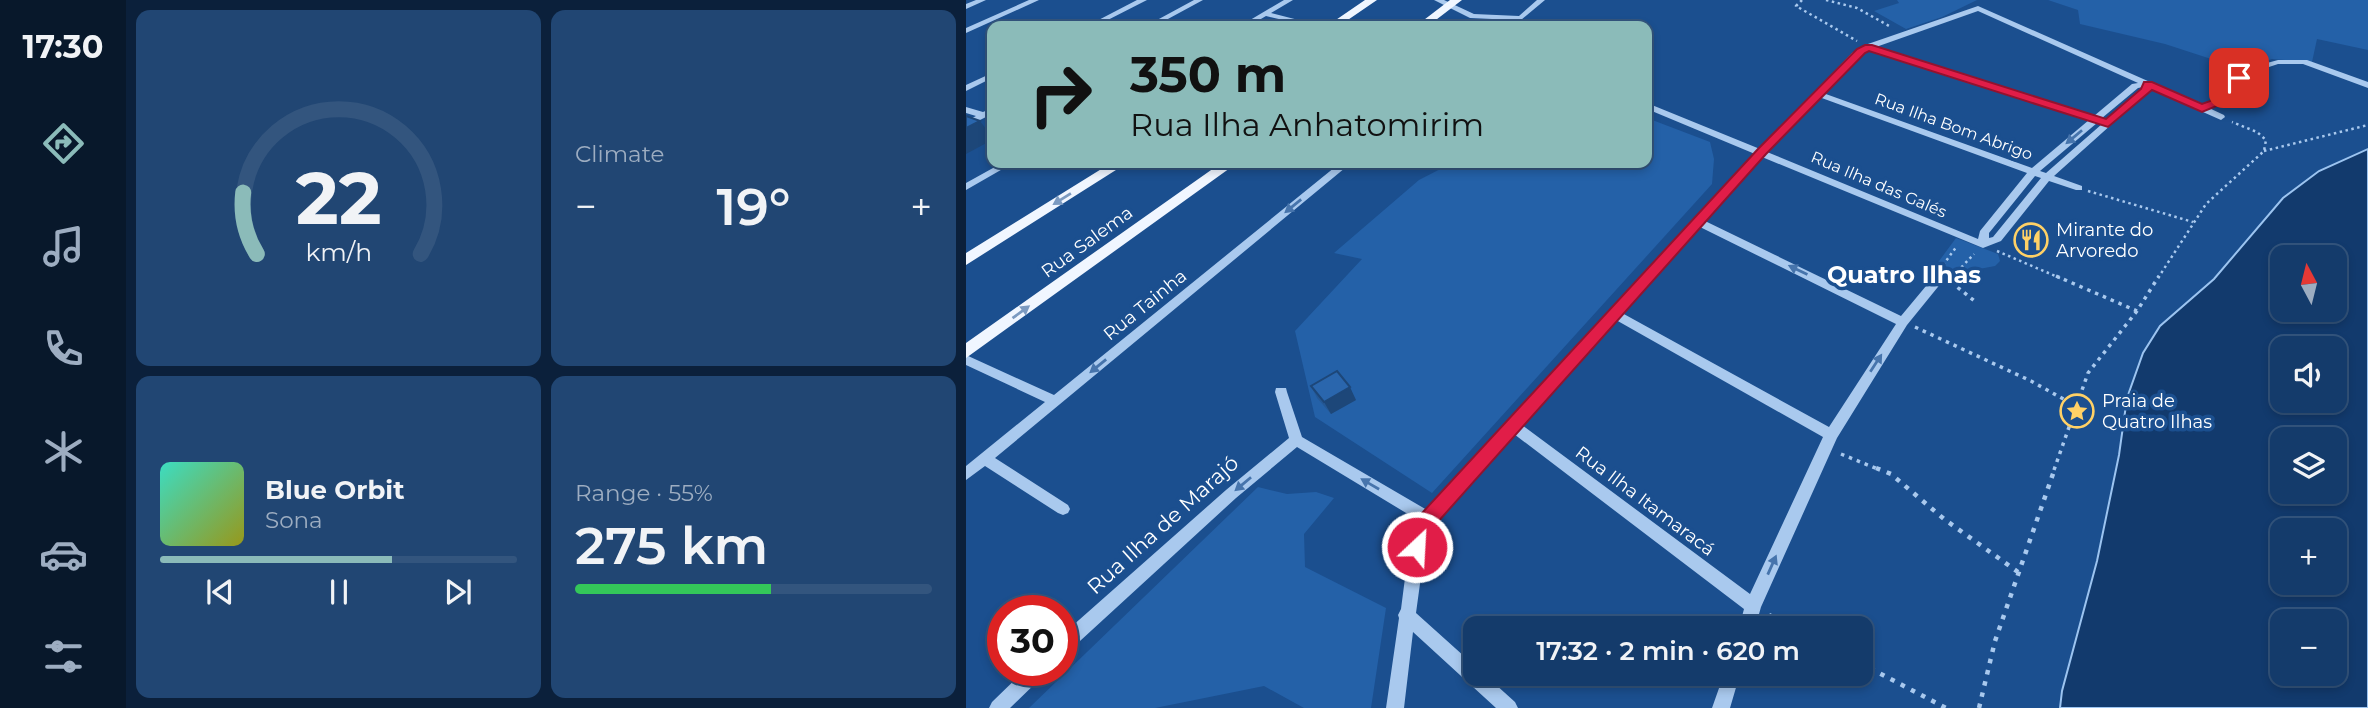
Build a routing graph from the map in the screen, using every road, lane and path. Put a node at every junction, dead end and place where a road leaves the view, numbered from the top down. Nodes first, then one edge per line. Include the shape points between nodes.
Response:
1 (982, 0) edge
2 (1035, 0) edge
3 (1143, 0) edge
4 (1199, 0) edge
5 (1289, 0) edge
6 (1372, 0) edge
7 (1438, 0) edge
8 (1541, 0) edge
9 (1802, 0) edge
10 (1826, 0) edge
11 (1453, 3) edge
12 (966, 7) edge
13 (1265, 14) junction
14 (1520, 18) junction
15 (988, 21) edge
16 (1101, 21) edge
17 (1159, 21) edge
18 (1253, 21) edge
19 (1296, 21) edge
20 (1340, 21) edge
21 (1428, 21) edge
22 (1517, 21) edge
23 (987, 22) edge
24 (966, 31) edge
25 (1905, 34) junction
26 (1868, 47) junction
27 (987, 78) edge
28 (2148, 84) junction
29 (2368, 85) edge
30 (966, 88) edge
31 (1818, 94) junction
32 (1652, 108) edge
33 (2202, 108) junction
34 (966, 110) edge
35 (987, 113) edge
36 (987, 114) edge
37 (2221, 117) joint
38 (2095, 120) junction
39 (2108, 123) junction
40 (966, 124) edge
41 (2368, 125) edge
42 (2264, 151) junction
43 (1762, 152) junction
44 (999, 168) edge
45 (1112, 168) edge
46 (1223, 168) edge
47 (1340, 168) edge
48 (2033, 172) junction
49 (2047, 177) junction
50 (966, 187) edge
51 (2079, 188) joint
52 (1698, 222) junction
53 (2193, 222) junction
54 (1966, 237) junction
55 (1983, 245) junction
56 (966, 260) edge
57 (1940, 277) junction
58 (1977, 303) dead end
59 (2137, 311) junction
60 (1615, 314) junction
61 (1903, 321) junction
62 (966, 352) edge
63 (966, 360) edge
64 (1281, 392) dead end
65 (1055, 401) junction
66 (2076, 406) junction
67 (1513, 426) junction
68 (1830, 435) junction
69 (1296, 440) junction
70 (985, 459) junction
71 (966, 474) edge
72 (1063, 509) dead end
73 (1429, 519) junction
74 (2018, 572) junction
75 (1754, 607) junction
76 (1406, 615) junction
77 (1751, 616) edge
78 (1772, 616) edge
79 (1078, 631) edge
80 (1873, 670) edge
81 (1021, 686) edge
82 (1728, 686) edge
83 (998, 708) edge
84 (1395, 708) edge
85 (1509, 708) edge
86 (1721, 708) edge
87 (1946, 708) edge
88 (1979, 708) edge

1 - 12 street
2 - 15 street
3 - 16 street
4 - 17 street
5 - 13 street
6 - 20 main road
7 - 11 street
8 - 14 street
9 - 26 path via 1796,6
10 - 25 path via 1857,8
11 - 14 street via 1473,16
11 - 21 main road
13 - 18 street
13 - 19 street
14 - 22 street
23 - 24 street
25 - 26 street
25 - 28 street via 1978,8
26 - 31 street
26 - 38 street
27 - 30 street
28 - 33 street
28 - 38 street via 2135,86
28 - 39 street
29 - 33 street via 2304,62 2278,62 2248,71 2220,101
31 - 43 street
31 - 48 street, Rua Ilha Bom Abrigo
32 - 43 street, Rua Ilha das Galés
33 - 37 street
34 - 35 street
36 - 40 street
37 - 42 path via 2257,132 2266,140
38 - 39 street
38 -> 48 street
39 - 49 street
41 - 42 path
42 - 53 path via 2206,204
43 - 52 street
43 - 54 street, Rua Ilha das Galés
44 - 50 street
45 -> 56 main road
62 -> 46 main road, Rua Salema
47 -> 65 street, Rua Tainha
48 - 49 street, Rua Ilha Bom Abrigo
48 - 55 street via 1984,233
49 - 51 street, Rua Ilha Bom Abrigo
49 - 55 street via 1997,239
51 - 53 path
52 - 60 street
61 -> 52 street
53 - 59 path
54 - 55 street, Rua Ilha das Galés
54 - 57 path via 1945,259
55 - 59 path
57 - 58 path
57 - 61 street
59 - 66 path via 2088,373
60 - 67 street
60 - 68 street
61 - 66 path
68 -> 61 street
63 - 65 street
64 - 69 street
65 - 70 street, Rua Tainha
66 - 74 path
67 - 73 street
67 - 75 street, Rua Ilha Itamaracá
68 - 74 path via 1834,448 1843,455 1891,474
75 -> 68 street
73 -> 69 street
69 -> 79 street, Rua Ilha de Marajó
70 - 71 street, Rua Tainha
70 - 72 street
73 - 76 street via 1417,547
74 - 88 path
75 - 77 street
75 - 78 path
76 - 84 street
76 - 85 street
80 - 87 path
81 - 83 street
82 - 86 street

